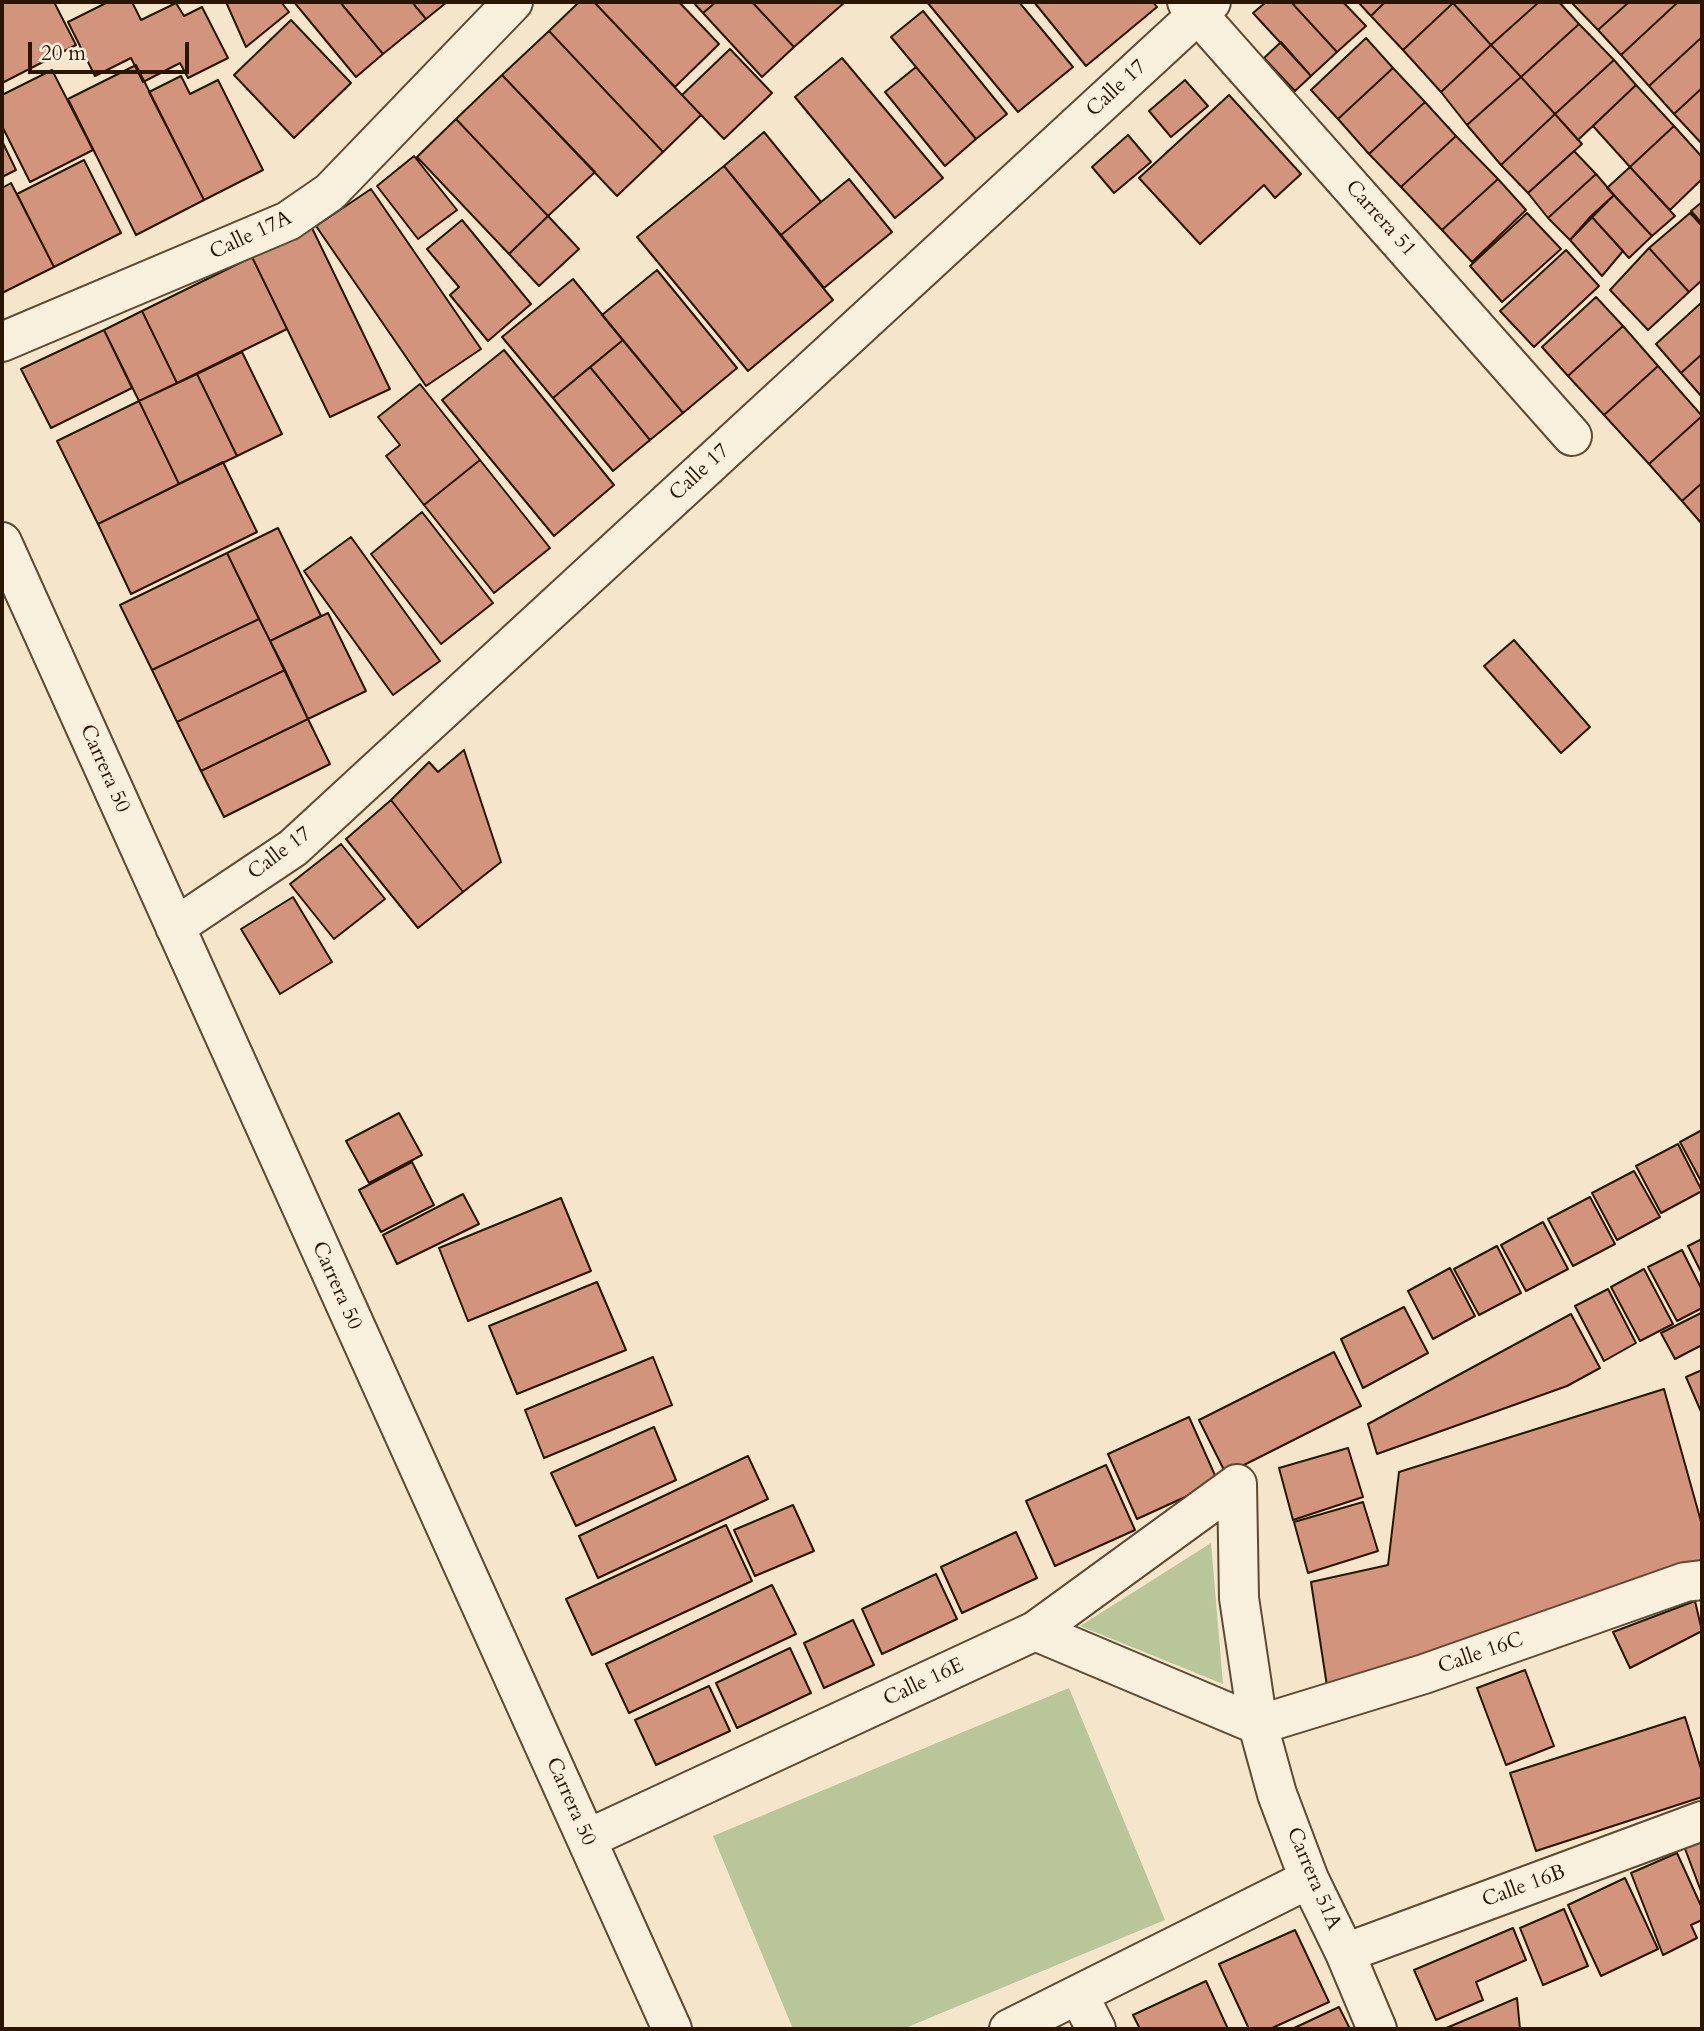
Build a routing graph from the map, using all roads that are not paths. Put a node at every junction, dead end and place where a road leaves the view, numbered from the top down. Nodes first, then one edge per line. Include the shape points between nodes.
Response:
1 (513, 2) edge
2 (1198, 6) edge
3 (2, 342) edge
4 (1572, 436) dead end
5 (2, 542) edge
6 (175, 927) junction
7 (1237, 1485) joint
8 (1702, 1580) edge
9 (1035, 1631) junction
10 (1258, 1726) junction
11 (1702, 1821) edge
12 (587, 1839) junction
13 (1309, 1879) junction
14 (1346, 1953) junction
15 (1079, 1996) junction
16 (672, 2029) edge
17 (1009, 2029) edge
18 (1096, 2029) edge
19 (1377, 2029) edge

1 - 3 street, Calle 17A via 330,192 288,221
2 - 4 street, Carrera 51
2 - 6 street, Calle 17 via 293,848
5 - 6 street, Carrera 50
6 - 12 street, Carrera 50
7 - 9 street, Calle 16E
7 - 10 street, Carrera 51A via 1239,1598
8 - 10 street, Calle 16C
9 - 10 street
9 - 12 street, Calle 16E
10 - 13 street, Carrera 51A
11 - 14 street, Calle 16B
12 - 16 street, Carrera 50
13 - 14 street, Carrera 51A
13 - 15 street
14 - 19 street, Carrera 51A
15 - 17 street
15 - 18 street

